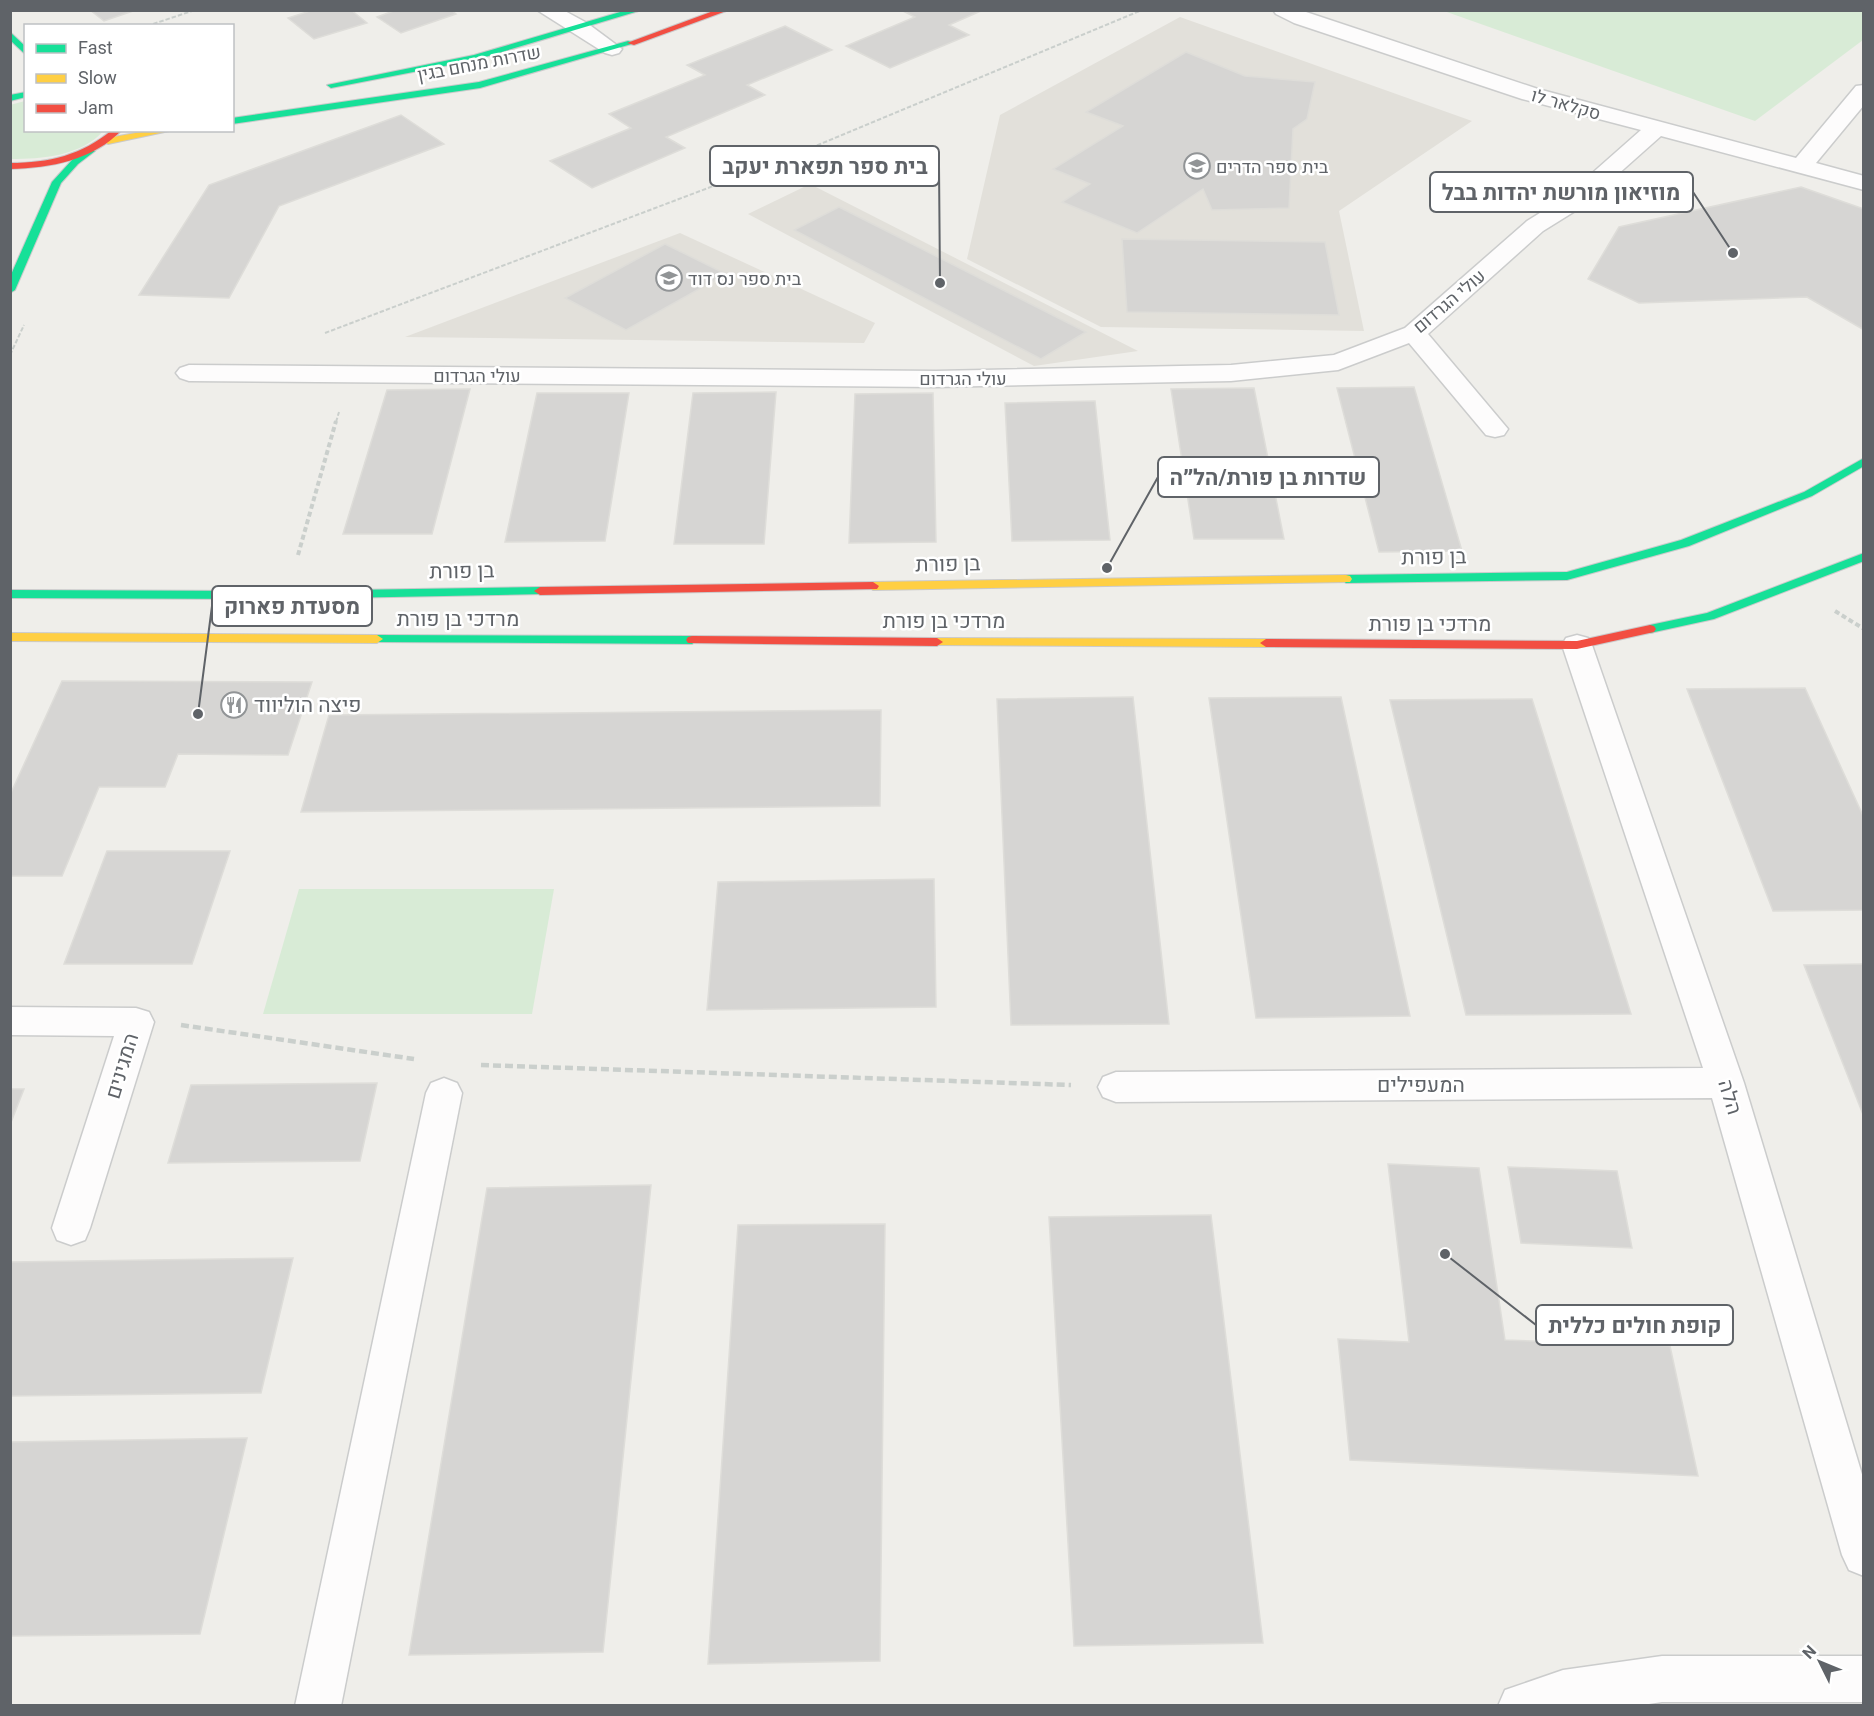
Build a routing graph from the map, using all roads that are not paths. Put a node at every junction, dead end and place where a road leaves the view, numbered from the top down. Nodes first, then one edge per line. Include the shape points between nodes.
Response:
1 (547, 10) edge
2 (638, 10) edge
3 (725, 10) edge
4 (1282, 10) edge
5 (580, 27) junction
6 (10, 34) edge
7 (612, 50) junction
8 (24, 51) edge
9 (315, 88) dead end
10 (1863, 91) edge
11 (234, 121) edge
12 (1655, 129) junction
13 (151, 132) edge
14 (113, 136) edge
15 (90, 151) junction
16 (10, 166) edge
17 (1801, 167) junction
18 (1860, 183) edge
19 (10, 290) edge
20 (1414, 333) junction
21 (189, 373) dead end
22 (1496, 429) dead end
23 (1863, 461) edge
24 (1863, 557) edge
25 (10, 594) edge
26 (10, 637) edge
27 (1577, 645) junction
28 (10, 1022) edge
29 (434, 1077) road end
30 (1726, 1083) junction
31 (1116, 1087) road end
32 (71, 1228) dead end
33 (1863, 1555) edge
34 (1863, 1679) edge
35 (318, 1706) edge
36 (1521, 1706) edge

1 - 5 street
2 - 5 street, שדרות מנחם בגין
3 - 7 street, שדרות מנחם בגין
4 - 12 street, סקלאר לו via 1530,94
5 - 7 street
5 - 9 street, שדרות מנחם בגין via 476,57
6 - 8 street
7 - 11 street, שדרות מנחם בגין via 480,85
10 - 17 street
12 - 17 street, סקלאר לו
12 - 20 street, עולי הגרדום via 1572,204 1535,226
13 - 14 street
14 - 15 street
15 - 16 street via 41,165
15 - 19 street via 57,182
17 - 18 street, סקלאר לו
20 - 21 street, עולי הגרדום via 1338,362 1231,373 936,379
20 - 22 street
23 - 25 street, בן פורת via 1808,494 1685,543 1568,576 286,595
24 - 27 street, מרדכי בן פורת via 1710,616
26 - 27 street, מרדכי בן פורת
27 - 30 street, הלה
28 - 32 street, המגינים via 136,1022
29 - 35 street
30 - 31 street, המעפילים
30 - 33 street, הלה
34 - 36 street via 1662,1679 1563,1693

